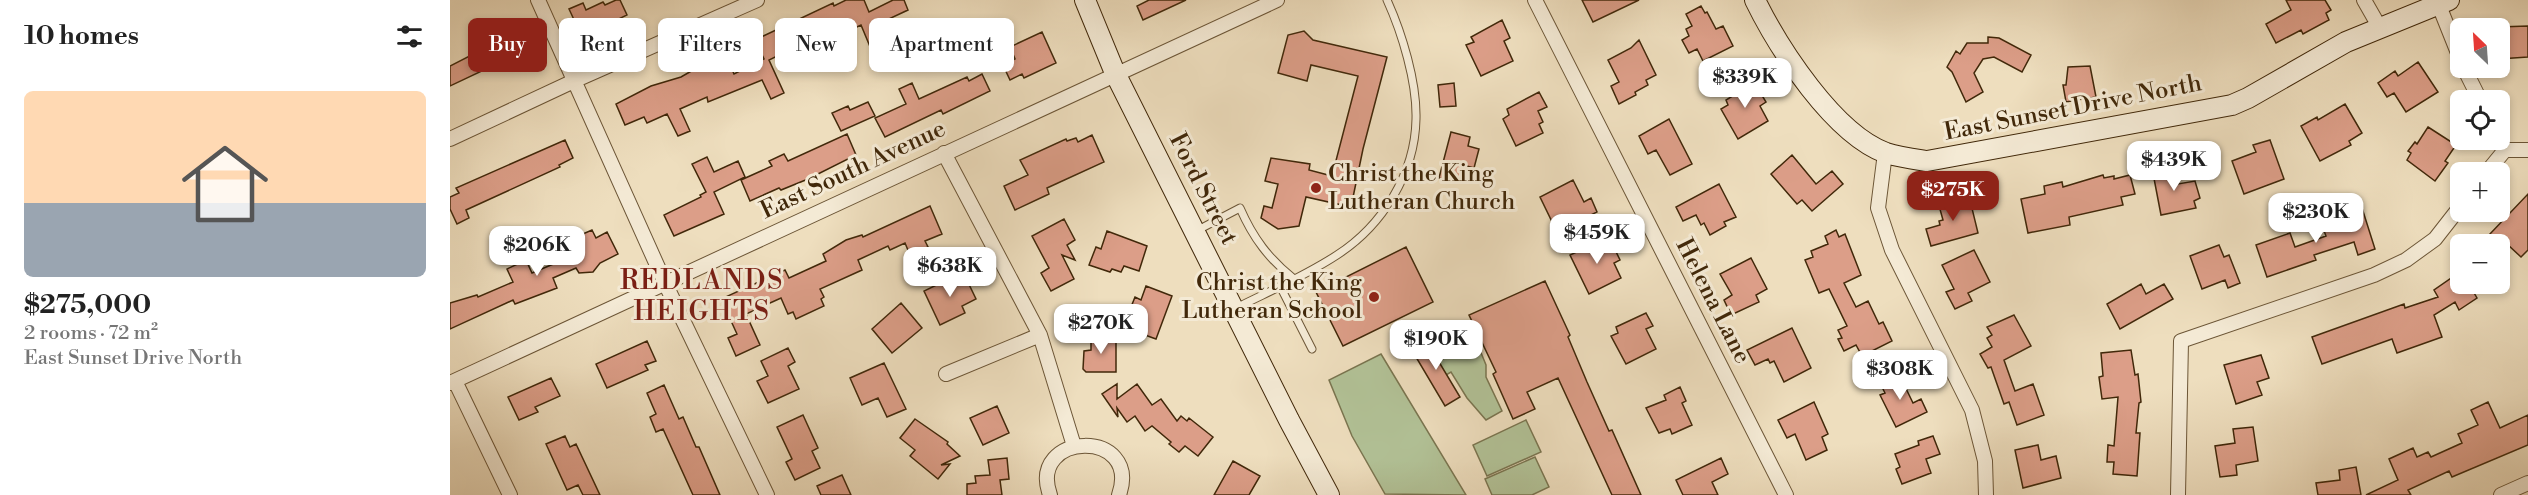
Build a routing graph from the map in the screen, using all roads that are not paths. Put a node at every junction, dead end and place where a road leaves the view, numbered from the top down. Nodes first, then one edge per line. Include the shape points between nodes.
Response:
1 (538, 0) edge
2 (757, 0) edge
3 (1085, 0) edge
4 (1277, 0) edge
5 (1387, 0) edge
6 (1535, 0) edge
7 (1755, 0) edge
8 (2364, 0) edge
9 (2444, 2) edge
10 (2450, 23) edge
11 (2380, 28) junction
12 (1115, 74) junction
13 (576, 80) junction
14 (450, 139) edge
15 (2510, 146) edge
16 (2528, 150) edge
17 (944, 153) junction
18 (1885, 153) junction
19 (2450, 220) edge
20 (1196, 231) junction
21 (1294, 279) junction
22 (665, 283) junction
23 (1280, 286) junction
24 (1234, 309) junction
25 (1040, 335) junction
26 (1312, 350) dead end
27 (946, 374) dead end
28 (453, 382) edge
29 (1074, 446) junction
30 (2528, 483) edge
31 (510, 495) edge
32 (767, 495) edge
33 (1050, 495) edge
34 (1119, 495) edge
35 (1329, 495) edge
36 (1786, 495) edge
37 (1986, 495) edge
38 (2178, 495) edge
39 (2501, 495) edge

1 - 13 street
2 - 13 street
3 - 12 street, Ford Street
4 - 12 street, East South Avenue
5 - 21 lane via 1410,70 1416,119 1408,164 1387,210 1338,254
6 - 36 street, Helena Lane
7 - 18 street, East Sunset Drive North via 1795,68 1844,127
8 - 11 street
9 - 10 street
9 - 11 street, East Sunset Drive North
11 - 18 street, East Sunset Drive North via 2346,42 2232,105 1927,161
12 - 17 street, East South Avenue
12 - 20 street, Ford Street
13 - 14 street
13 - 22 street
15 - 16 street
17 - 22 street, East South Avenue
17 - 25 street
18 - 37 street via 1878,208 1892,250 1972,410 1985,461
19 - 38 street via 2435,239 2406,260 2374,275 2181,341
20 - 21 lane via 1240,208 1270,260
20 - 24 street, Ford Street
21 - 23 lane
22 - 28 street, East South Avenue
22 - 32 street
23 - 24 lane
23 - 26 lane
24 - 35 street, Ford Street
25 - 27 street
25 - 29 street
28 - 31 street
29 - 33 street via 1063,451 1049,469
29 - 34 street via 1100,447 1114,458 1122,475
30 - 39 street

